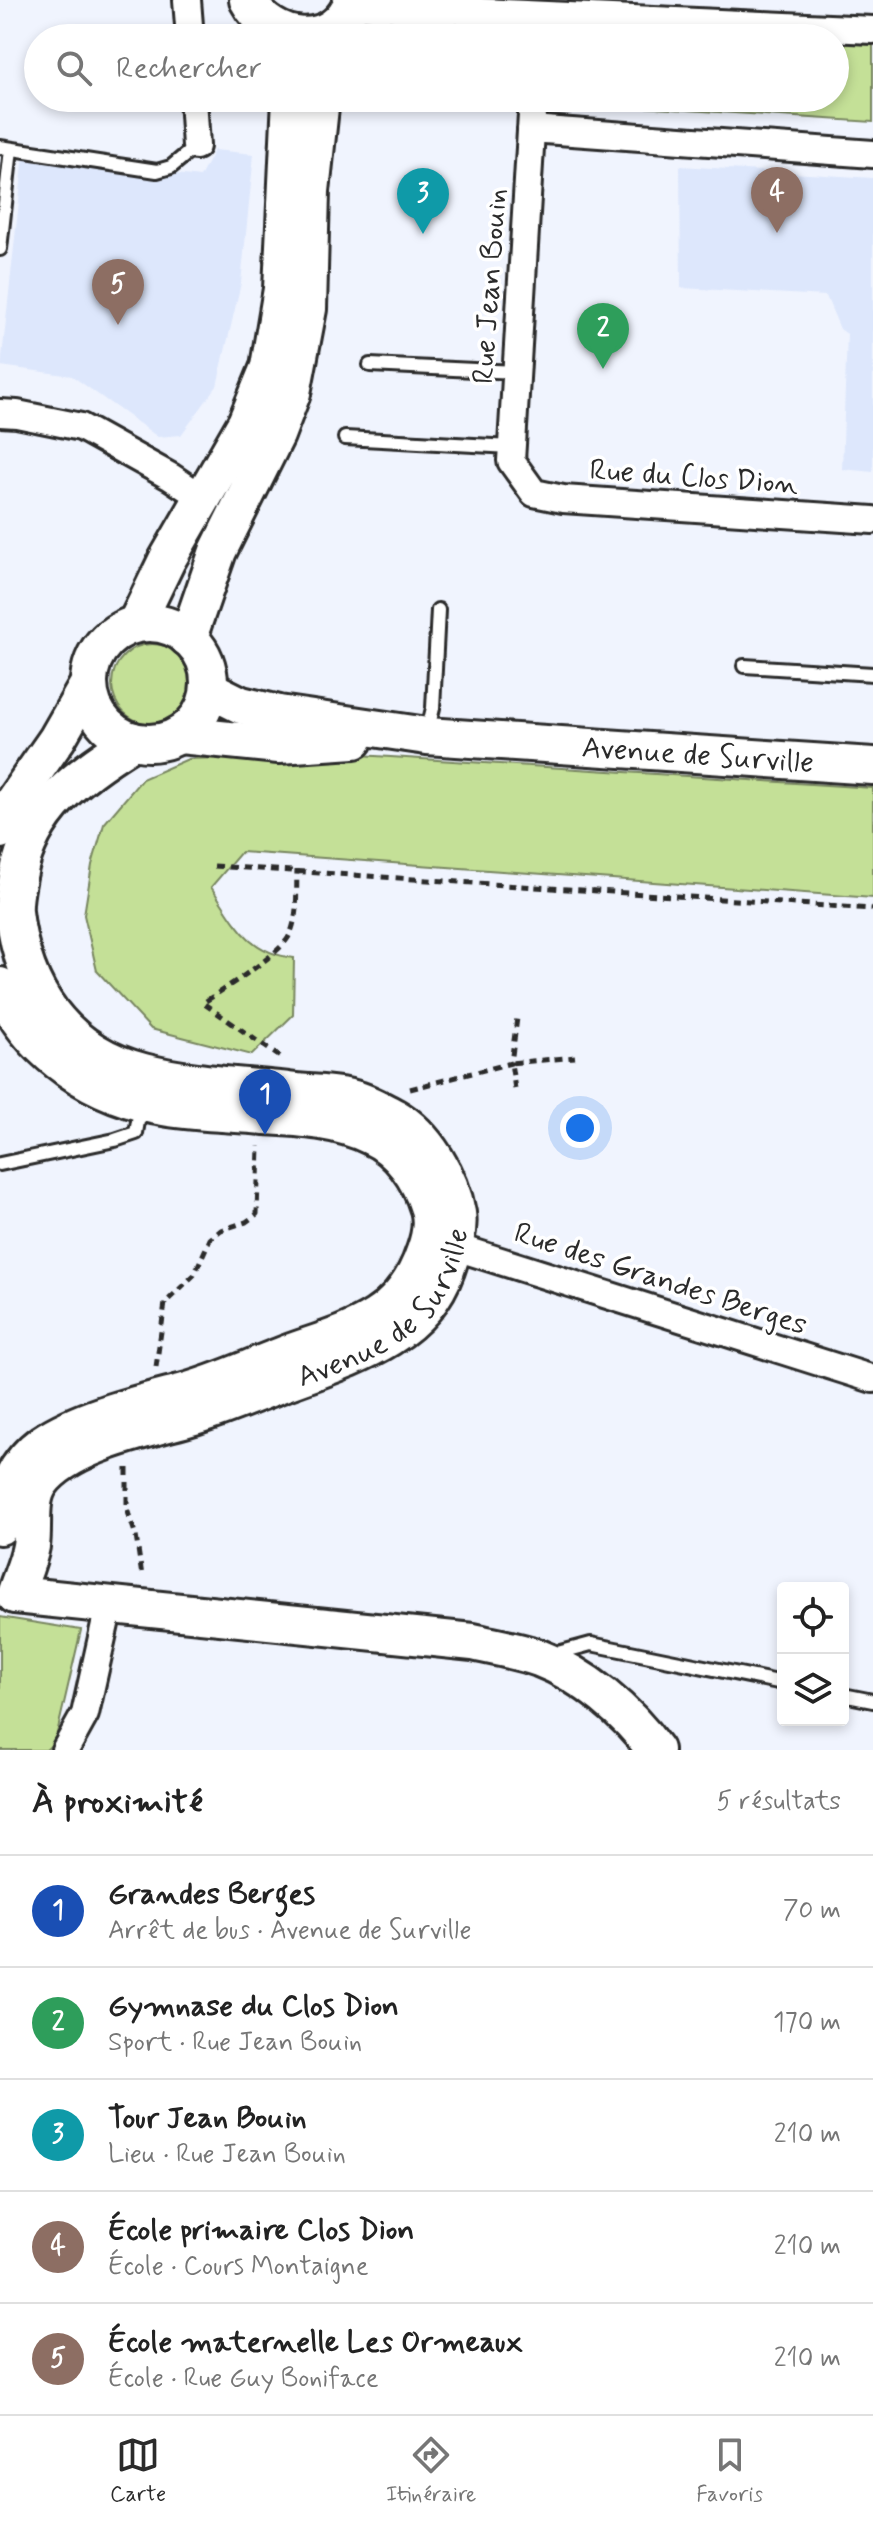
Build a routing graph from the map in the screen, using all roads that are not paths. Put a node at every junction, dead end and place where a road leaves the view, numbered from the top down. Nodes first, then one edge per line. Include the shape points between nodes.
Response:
1 (187, 0) edge
2 (248, 0) edge
3 (189, 24) edge
4 (267, 24) edge
5 (561, 24) edge
6 (787, 24) edge
7 (849, 28) edge
8 (873, 30) edge
9 (194, 112) edge
10 (290, 112) edge
11 (319, 112) edge
12 (532, 112) edge
13 (531, 129) junction
14 (196, 146) joint
15 (6, 148) edge
16 (873, 154) edge
17 (0, 249) edge
18 (370, 365) dead end
19 (516, 372) junction
20 (0, 413) edge
21 (345, 438) dead end
22 (511, 447) junction
23 (520, 475) joint
24 (201, 497) junction
25 (873, 520) edge
26 (438, 610) dead end
27 (136, 624) junction
28 (188, 638) junction
29 (744, 666) dead end
30 (873, 674) edge
31 (88, 685) junction
32 (209, 689) junction
33 (180, 735) junction
34 (427, 736) junction
35 (133, 741) junction
36 (873, 766) edge
37 (0, 830) edge
38 (0, 986) edge
39 (144, 1088) junction
40 (0, 1164) edge
41 (442, 1242) junction
42 (873, 1379) edge
43 (152, 1412) junction
44 (0, 1526) edge
45 (0, 1554) edge
46 (8, 1594) edge
47 (126, 1608) junction
48 (540, 1659) junction
49 (777, 1682) edge
50 (849, 1696) edge
51 (873, 1701) edge
52 (65, 1750) edge
53 (655, 1750) edge

1 - 3 street
2 - 4 street
5 - 6 street via 643,14
7 - 8 street
9 - 14 street
10 - 24 street via 282,289 269,367 246,423
11 - 28 street via 308,309 292,393 218,551
12 - 13 street, Rue Jean Bouin
13 - 16 street
13 - 19 street, Rue Jean Bouin
14 - 15 lane via 171,167 157,171
15 - 17 lane
18 - 19 lane
19 - 22 street, Rue Jean Bouin
20 - 24 street via 81,427
21 - 22 lane
22 - 23 street, Rue Jean Bouin via 511,461
23 - 25 street, Rue du Clos Dion via 534,493 563,499
24 - 27 street
26 - 34 lane
27 - 28 street via 154,623
27 - 31 street via 101,646
28 - 32 street via 201,652
29 - 30 lane
31 - 35 street via 101,721
31 - 37 street
32 - 33 street via 199,715
32 - 34 street, Avenue de Surville via 241,705 279,714
33 - 34 street, Avenue de Surville via 279,745
33 - 35 street, Avenue de Surville via 165,741
34 - 36 street, Avenue de Surville
35 - 39 street, Avenue de Surville via 93,765 42,815 22,854 14,903 24,967 53,1016
38 - 39 street, Avenue de Surville via 29,1035 60,1064 95,1086
39 - 40 lane via 136,1133
39 - 41 street, Avenue de Surville via 169,1108 347,1125 383,1141 408,1166
39 - 41 street, Avenue de Surville via 354,1099 398,1119 429,1150 449,1186 458,1216
41 - 42 street, Rue des Grandes Berges
41 - 43 street, Avenue de Surville via 441,1284 421,1312 390,1339 195,1416
43 - 44 street, Avenue de Surville via 69,1429 41,1444 16,1470
43 - 46 street, Avenue de Surville via 57,1465 38,1485 31,1547
45 - 46 street
46 - 47 street
47 - 48 street via 473,1642
47 - 52 street via 85,1714
48 - 49 lane via 591,1644
48 - 53 street via 585,1683 638,1727
50 - 51 lane

